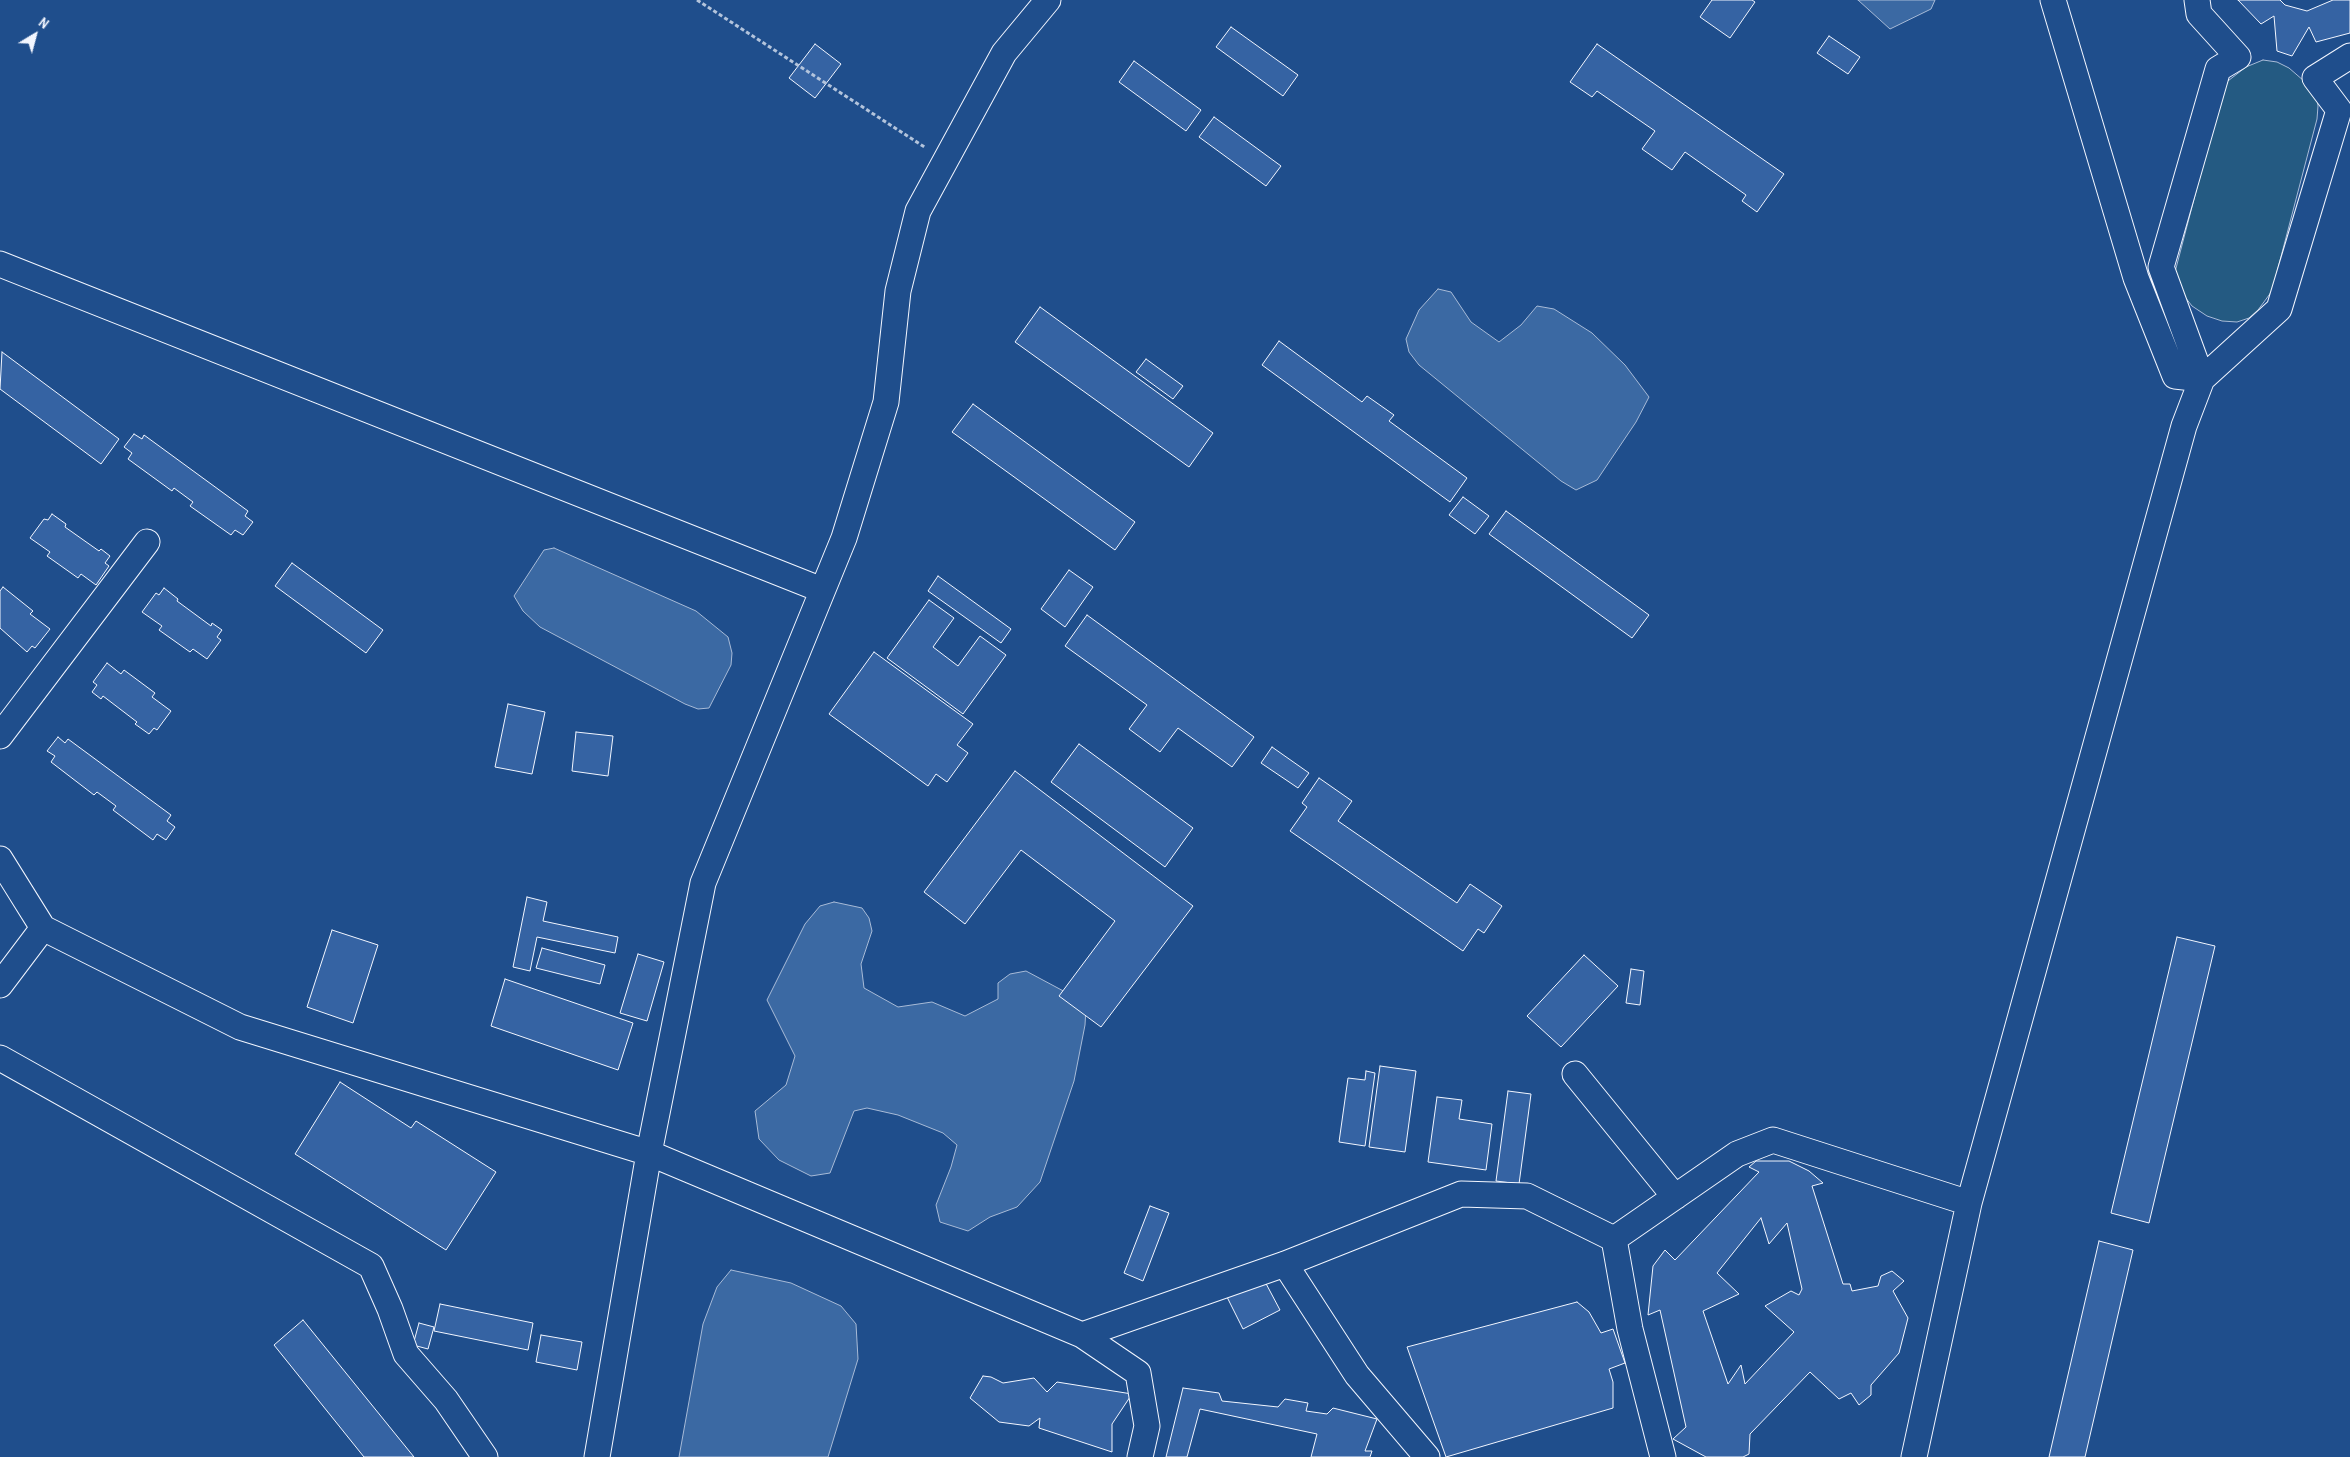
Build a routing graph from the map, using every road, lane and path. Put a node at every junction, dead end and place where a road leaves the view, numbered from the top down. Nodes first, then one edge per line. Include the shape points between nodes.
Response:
1 (697, 0) edge
2 (1048, 0) edge
3 (2053, 0) edge
4 (2197, 0) edge
5 (2350, 56) edge
6 (946, 161) junction
7 (0, 264) edge
8 (2202, 379) junction
9 (147, 542) dead end
10 (822, 590) junction
11 (0, 736) edge
12 (0, 859) edge
13 (43, 928) junction
14 (0, 985) edge
15 (0, 1058) edge
16 (1575, 1074) dead end
17 (649, 1153) junction
18 (1675, 1197) junction
19 (1969, 1203) junction
20 (1614, 1240) junction
21 (1285, 1264) junction
22 (1082, 1335) junction
23 (485, 1457) edge
24 (597, 1457) edge
25 (1140, 1457) edge
26 (1427, 1457) edge
27 (1663, 1457) edge
28 (1914, 1457) edge

1 - 6 path
2 - 6 street via 1004,53
3 - 8 street via 2136,278 2175,376
4 - 8 street via 2199,14 2238,57 2218,69 2161,267
5 - 8 street via 2315,78 2339,110 2279,309
6 - 10 street via 918,211 898,291 886,402 844,538
7 - 10 street
8 - 19 street via 2184,426
9 - 11 street
10 - 17 street via 704,883
12 - 13 street
13 - 14 street
13 - 17 street via 240,1027
15 - 23 street via 371,1266 406,1354 446,1400
16 - 18 street
17 - 22 street
17 - 24 street
18 - 19 street via 1737,1154 1773,1140
18 - 20 street
19 - 28 street
20 - 21 street via 1527,1196 1461,1194
20 - 27 street via 1630,1329
21 - 22 street
21 - 26 street via 1357,1375
22 - 25 street via 1138,1374 1147,1426

